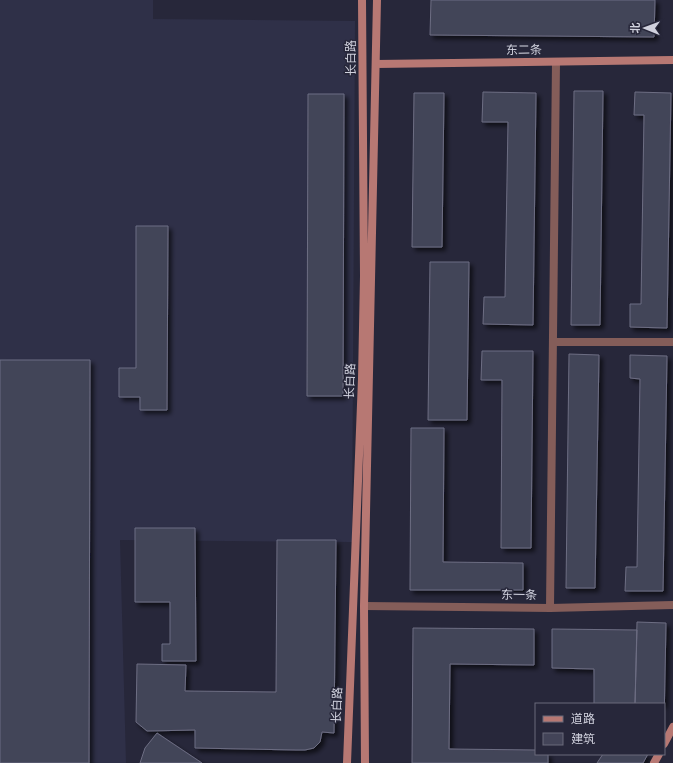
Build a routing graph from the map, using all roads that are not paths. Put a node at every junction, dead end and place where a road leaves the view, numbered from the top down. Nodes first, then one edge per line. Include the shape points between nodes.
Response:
1 (362, 0) edge
2 (377, 0) edge
3 (673, 60) edge
4 (556, 62) junction
5 (376, 64) junction
6 (553, 342) junction
7 (673, 342) edge
8 (673, 605) edge
9 (364, 606) junction
10 (550, 608) junction
11 (673, 727) edge
12 (665, 742) edge
13 (347, 763) edge
14 (365, 763) edge

1 - 13 main road, 长白路 via 362,371
2 - 5 main road, 长白路
3 - 4 main road, 东二条
4 - 5 main road, 东二条
4 - 6 street
5 - 9 main road, 长白路
6 - 7 street
6 - 10 street
8 - 10 street, 东一条
9 - 10 street, 东一条
9 - 14 main road, 长白路
11 - 12 main road

